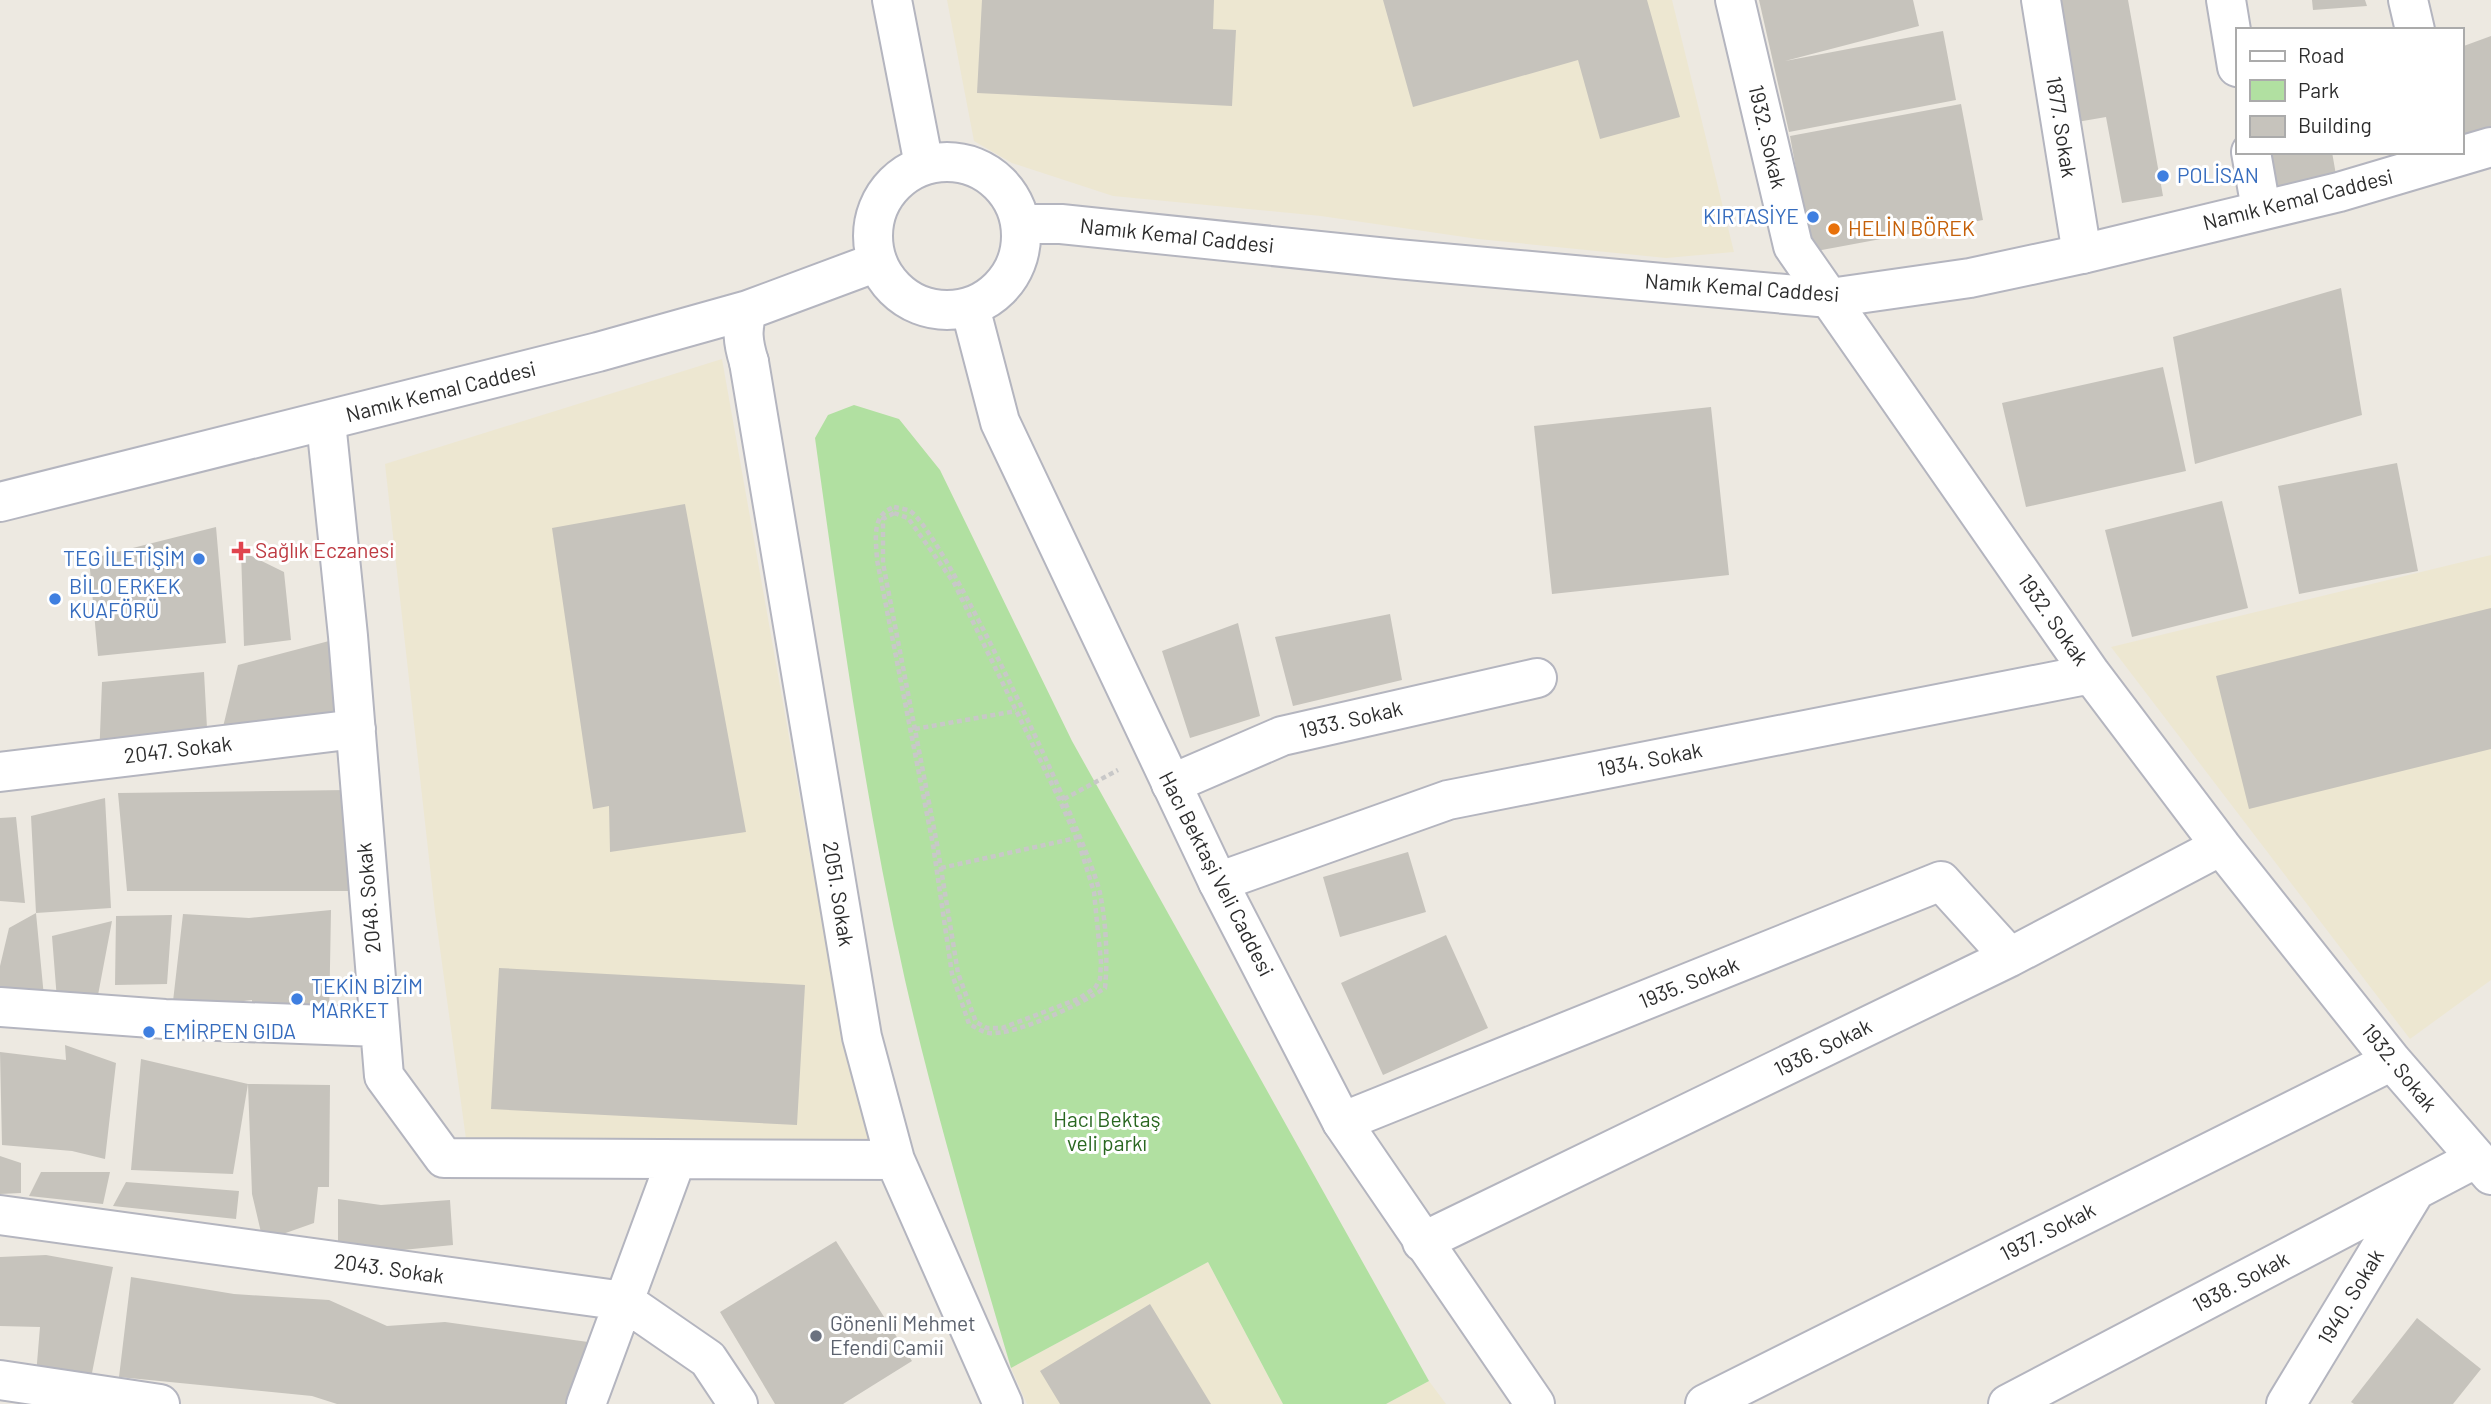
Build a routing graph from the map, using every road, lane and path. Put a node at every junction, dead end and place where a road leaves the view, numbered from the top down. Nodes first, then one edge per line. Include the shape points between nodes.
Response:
1 (892, 0) edge
2 (1735, 0) edge
3 (2040, 0) edge
4 (2226, 0) edge
5 (2408, 0) edge
6 (2415, 28) edge
7 (2236, 61) edge
8 (2491, 147) edge
9 (2463, 152) edge
10 (2251, 154) edge
11 (2445, 156) edge
12 (924, 165) junction
13 (2261, 209) junction
14 (1020, 224) junction
15 (2082, 254) junction
16 (877, 262) junction
17 (1830, 298) junction
18 (971, 307) junction
19 (748, 310) junction
20 (326, 422) junction
21 (0, 502) edge
22 (2091, 674) junction
23 (1537, 678) dead end
24 (1016, 711) junction
25 (915, 729) junction
26 (356, 730) junction
27 (1163, 767) junction
28 (0, 772) edge
29 (1063, 800) junction
30 (1076, 838) junction
31 (2221, 846) junction
32 (941, 867) junction
33 (1219, 882) junction
34 (2010, 957) junction
35 (0, 1007) edge
36 (379, 1027) junction
37 (2392, 1061) junction
38 (1342, 1122) junction
39 (676, 1160) junction
40 (895, 1160) junction
41 (2483, 1167) edge
42 (2415, 1191) junction
43 (0, 1215) edge
44 (1422, 1242) junction
45 (624, 1301) junction
46 (0, 1380) edge
47 (160, 1404) edge
48 (586, 1404) edge
49 (738, 1404) edge
50 (1003, 1404) edge
51 (1535, 1404) edge
52 (1705, 1404) edge
53 (2008, 1404) edge
54 (2287, 1404) edge

1 - 12 street
2 - 17 street, 1932. Sokak via 1793,246
3 - 15 street, 1877. Sokak
4 - 7 street
5 - 6 street
8 - 9 street, Namık Kemal Caddesi
10 - 13 street
11 - 13 street, Namık Kemal Caddesi via 2339,192
12 - 14 street via 966,163 988,173 1005,189
12 - 16 street via 898,179 884,196 872,240
13 - 15 street, Namık Kemal Caddesi
14 - 17 street, Namık Kemal Caddesi via 1061,224 1397,260
14 - 18 street via 1018,257 1008,279 992,296
15 - 17 street, Namık Kemal Caddesi via 1970,278
16 - 18 street via 887,283 915,303 948,311
16 - 19 street, Namık Kemal Caddesi
17 - 22 street, 1932. Sokak
18 - 27 street, Hacı Bektaşi Veli Caddesi via 1000,422
19 - 20 street, Namık Kemal Caddesi
19 - 40 street, 2051. Sokak via 743,323 744,346 862,1037
20 - 21 street, Namık Kemal Caddesi
20 - 26 street, 2048. Sokak
22 - 31 street, 1932. Sokak
22 - 33 street, 1934. Sokak via 1448,800
23 - 27 street, 1933. Sokak
24 - 25 path
24 - 25 path via 954,583 908,518 894,513 883,519 881,546
24 - 29 path
25 - 32 path
26 - 28 street, 2047. Sokak
26 - 36 street, 2048. Sokak
27 - 29 path
27 - 33 street, Hacı Bektaşi Veli Caddesi
29 - 29 path via 1100,892 1105,988 1079,1005 987,1033 969,1024 952,974 933,845 877,560 877,522 884,511 894,507 909,511 957,581
29 - 30 path
30 - 32 path
30 - 32 path via 1094,892 1100,979 1078,999 1002,1028 976,1022 971,1010 958,974
31 - 34 street, 1936. Sokak
31 - 37 street, 1932. Sokak
33 - 38 street, Hacı Bektaşi Veli Caddesi
34 - 38 street, 1935. Sokak via 1941,881
34 - 44 street, 1936. Sokak
35 - 36 street
36 - 39 street, 2048. Sokak via 384,1076 444,1158
37 - 41 street, 1932. Sokak
37 - 52 street, 1937. Sokak
38 - 44 street, Hacı Bektaşi Veli Caddesi
39 - 40 street, 2048. Sokak
39 - 45 street
40 - 50 street, 2051. Sokak
41 - 42 street, 1938. Sokak
42 - 53 street, 1938. Sokak
42 - 54 street, 1940. Sokak
43 - 45 street, 2043. Sokak
44 - 51 street, Hacı Bektaşi Veli Caddesi
45 - 48 street
45 - 49 street, 2043. Sokak via 708,1359
46 - 47 street

